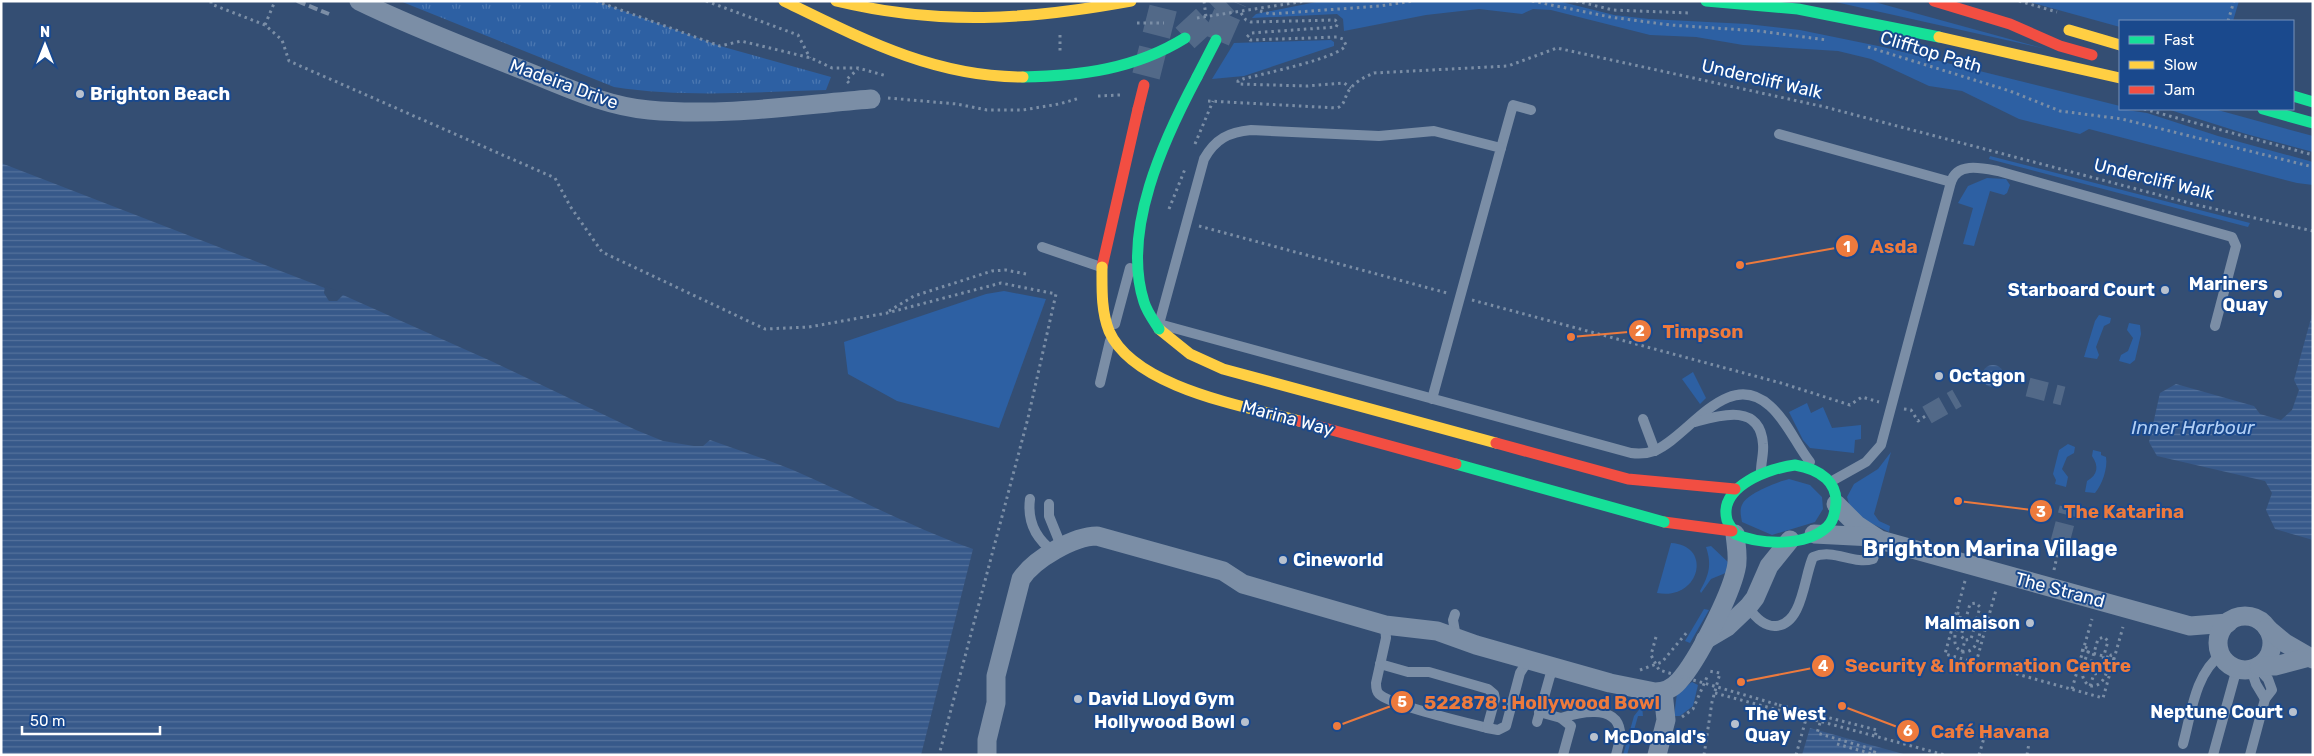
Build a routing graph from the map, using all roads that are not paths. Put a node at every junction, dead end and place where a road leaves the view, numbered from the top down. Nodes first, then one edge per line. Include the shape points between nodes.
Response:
1 (359, 1) edge
2 (784, 1) edge
3 (836, 1) edge
4 (1130, 1) edge
5 (1706, 1) edge
6 (1934, 1) edge
7 (2010, 24) junction
8 (1185, 38) tunnel mouth
9 (1216, 40) tunnel mouth
10 (2119, 45) edge
11 (2103, 58) dead end
12 (2119, 78) edge
13 (1144, 85) tunnel mouth
14 (2294, 96) edge
15 (877, 98) road end
16 (2313, 102) edge
17 (1531, 110) dead end
18 (2267, 110) edge
19 (2313, 123) edge
20 (1779, 134) dead end
21 (1501, 148) junction
22 (1951, 182) junction
23 (1138, 238) junction
24 (1042, 247) dead end
25 (1102, 267) junction
26 (2215, 326) dead end
27 (1100, 383) dead end
28 (1432, 399) junction
29 (1643, 419) dead end
30 (1693, 423) junction
31 (1655, 451) junction
32 (1814, 469) junction
33 (1760, 475) junction
34 (1831, 481) junction
35 (1735, 489) junction
36 (1030, 499) dead end
37 (1049, 504) dead end
38 (1836, 504) junction
39 (1733, 533) junction
40 (1813, 534) junction
41 (1876, 538) junction
42 (1790, 540) junction
43 (1058, 550) junction
44 (1748, 607) junction
45 (1455, 614) dead end
46 (2228, 622) junction
47 (1386, 625) junction
48 (2190, 626) junction
49 (2267, 628) junction
50 (1456, 637) junction
51 (1705, 641) junction
52 (2220, 651) junction
53 (1529, 659) junction
54 (2308, 659) edge
55 (1380, 664) junction
56 (2255, 665) junction
57 (1556, 667) junction
58 (1663, 692) junction
59 (1561, 718) junction
60 (1488, 728) junction
61 (2183, 744) dead end
62 (1659, 747) edge
63 (987, 755) edge
64 (1563, 755) edge
65 (1616, 755) edge
66 (2213, 755) edge
67 (2250, 755) edge

1 - 15 street, Madeira Drive via 405,23 588,97 647,110 699,113
2 - 8 street via 895,53 975,72 1034,76 1095,71 1146,59
3 - 4 street via 865,10 906,16 996,20 1071,13
5 - 12 street via 1798,9 1905,29
6 - 7 street
7 - 10 street via 2055,28
7 - 11 street via 2060,46
9 - 23 street, Marina Way, bridge via 1166,136
13 - 25 street, Marina Way, bridge
14 - 16 street
17 - 21 lane via 1513,105
18 - 19 street
20 - 22 lane
21 - 28 lane
21 - 28 lane via 1434,131 1390,136 1236,132 1217,142 1206,156 1187,222 1159,324
22 - 26 lane via 1962,169 1998,171 2228,235 2235,240 2236,246
22 - 34 lane via 1881,445 1866,462
23 - 27 lane, bridge
23 - 35 street, Marina Way, bridge via 1138,289 1148,314 1176,346 1197,359 1250,377 1628,479
24 - 25 lane
25 - 39 street, Marina Way, bridge via 1101,298 1110,334 1128,358 1153,376 1194,392 1664,522
28 - 31 lane via 1626,452 1644,454
29 - 31 lane
30 - 31 lane
30 - 32 lane via 1724,398 1737,395 1754,397 1775,411
30 - 33 lane via 1733,414 1751,420 1763,443
32 - 33 street via 1788,465
32 - 34 street
33 - 35 street
34 - 38 street
35 - 39 street via 1726,510
36 - 43 lane via 1028,511 1035,532 1042,543
37 - 43 lane
38 - 40 street via 1830,523
38 - 41 street, The Strand via 1846,516
39 - 42 street via 1755,542
39 - 51 street via 1737,566
40 - 41 street, The Strand
40 - 42 street
41 - 44 lane via 1873,559 1865,561 1838,554 1814,557 1796,611 1786,624 1769,626
41 - 48 street, The Strand
42 - 44 street via 1769,566
43 - 47 street via 1083,537 1097,536 1223,571 1242,584
43 - 63 street via 1031,566 1018,587 996,676 996,703 987,740
44 - 51 street
45 - 50 lane
46 - 48 street, The Strand
46 - 49 street via 2244,616 2261,622
46 - 52 street via 2222,629
47 - 50 street via 1437,631
47 - 55 lane
48 - 52 street, The Strand
49 - 54 street
49 - 56 street via 2271,636
50 - 53 street
51 - 58 street via 1679,682
52 - 56 street via 2226,662
52 - 61 lane via 2199,685
53 - 57 street
53 - 60 lane via 1520,673 1506,726 1498,730
54 - 56 street via 2281,654
55 - 60 lane via 1376,689 1386,699
55 - 60 lane via 1408,672 1428,672 1488,689 1495,699
56 - 66 lane
56 - 67 lane via 2268,679 2272,690 2265,699
57 - 58 street via 1647,691
57 - 59 lane via 1550,676 1538,717
58 - 62 street via 1666,720
59 - 64 lane via 1572,726
59 - 65 lane via 1586,711 1612,718 1620,731

